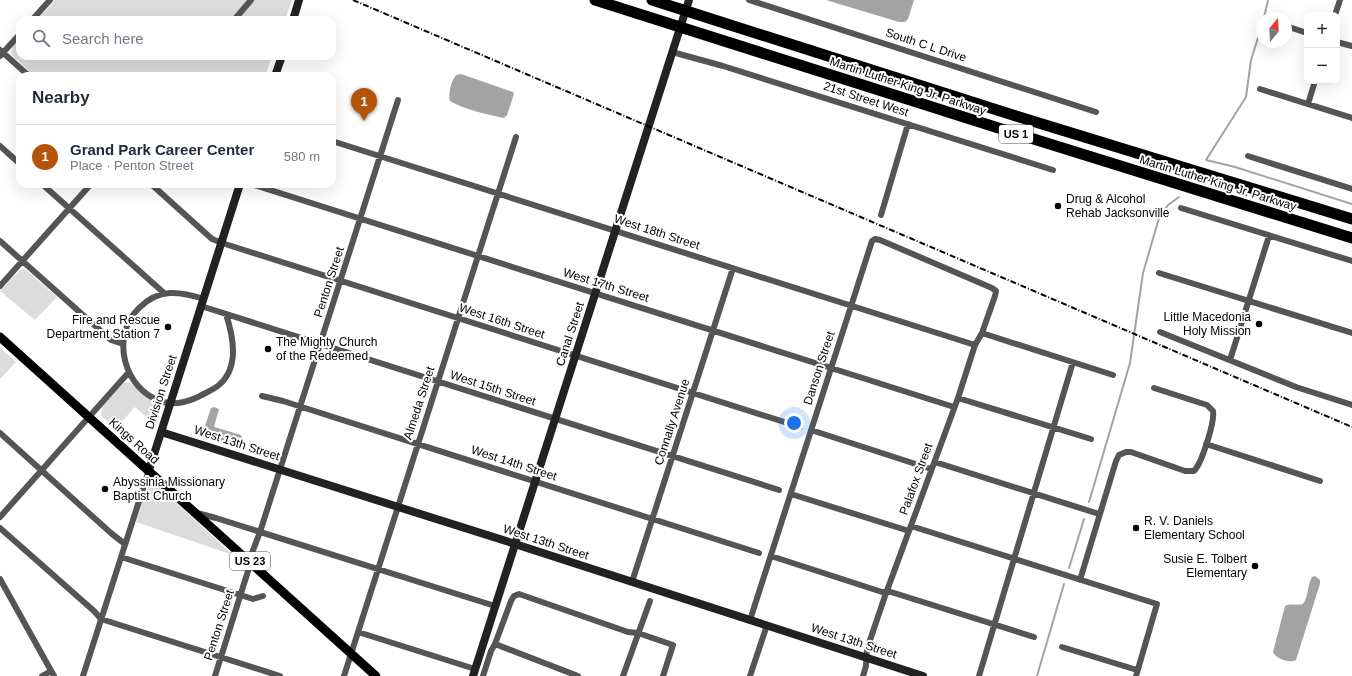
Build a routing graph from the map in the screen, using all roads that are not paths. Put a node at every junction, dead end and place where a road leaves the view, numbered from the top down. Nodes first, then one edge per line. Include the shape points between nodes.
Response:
1 (50, 0) edge
2 (251, 0) edge
3 (300, 0) edge
4 (595, 0) edge
5 (652, 0) edge
6 (749, 0) edge
7 (1340, 0) edge
8 (688, 5) edge
9 (1336, 12) edge
10 (36, 16) edge
11 (237, 16) edge
12 (294, 16) edge
13 (680, 27) junction
14 (1292, 28) edge
15 (1304, 32) edge
16 (16, 38) edge
17 (1340, 43) edge
18 (1352, 46) edge
19 (672, 52) junction
20 (1, 53) edge
21 (281, 60) edge
22 (24, 72) edge
23 (277, 72) edge
24 (1314, 84) edge
25 (1260, 89) dead end
26 (398, 100) dead end
27 (1308, 104) junction
28 (1096, 112) dead end
29 (1352, 118) edge
30 (908, 124) junction
31 (516, 137) dead end
32 (336, 142) edge
33 (0, 146) edge
34 (380, 156) junction
35 (1248, 156) dead end
36 (16, 160) edge
37 (1053, 170) dead end
38 (46, 188) edge
39 (87, 188) edge
40 (155, 188) edge
41 (239, 188) edge
42 (263, 188) edge
43 (1352, 189) edge
44 (498, 194) junction
45 (69, 208) junction
46 (1181, 208) dead end
47 (882, 215) dead end
48 (360, 219) junction
49 (1352, 220) edge
50 (615, 231) junction
51 (1269, 236) junction
52 (1352, 238) edge
53 (0, 241) edge
54 (222, 243) junction
55 (478, 256) junction
56 (22, 261) junction
57 (1352, 261) edge
58 (733, 268) junction
59 (1159, 273) dead end
60 (340, 281) junction
61 (0, 286) edge
62 (996, 291) joint
63 (164, 293) junction
64 (595, 294) junction
65 (1249, 301) junction
66 (203, 303) junction
67 (850, 305) junction
68 (226, 314) junction
69 (458, 319) junction
70 (713, 330) junction
71 (1160, 332) dead end
72 (982, 333) junction
73 (1352, 333) edge
74 (0, 337) edge
75 (123, 344) junction
76 (320, 344) junction
77 (975, 345) junction
78 (576, 356) junction
79 (1230, 360) junction
80 (1073, 362) junction
81 (830, 368) junction
82 (129, 372) junction
83 (1113, 375) dead end
84 (438, 382) junction
85 (1154, 388) dead end
86 (693, 393) junction
87 (262, 396) dead end
88 (958, 398) junction
89 (170, 403) junction
90 (1352, 405) edge
91 (300, 407) junction
92 (954, 407) junction
93 (89, 417) junction
94 (555, 419) junction
95 (800, 427) dead end
96 (1053, 428) junction
97 (810, 430) junction
98 (161, 432) junction
99 (0, 433) edge
100 (1091, 440) dead end
101 (418, 444) junction
102 (1206, 444) junction
103 (673, 456) junction
104 (935, 462) junction
105 (281, 469) junction
106 (931, 469) junction
107 (42, 470) junction
108 (149, 470) junction
109 (535, 481) junction
110 (1320, 481) dead end
111 (779, 490) dead end
112 (791, 494) junction
113 (1034, 494) junction
114 (398, 507) junction
115 (196, 513) junction
116 (1099, 514) junction
117 (0, 517) edge
118 (653, 519) junction
119 (0, 528) edge
120 (910, 528) junction
121 (260, 532) junction
122 (125, 544) junction
123 (515, 545) junction
124 (760, 553) dead end
125 (770, 556) junction
126 (121, 557) junction
127 (1014, 560) junction
128 (250, 561) junction
129 (378, 569) junction
130 (0, 579) edge
131 (1080, 580) junction
132 (632, 582) junction
133 (887, 592) junction
134 (240, 595) junction
135 (264, 596) dead end
136 (650, 601) dead end
137 (495, 606) junction
138 (101, 620) junction
139 (750, 620) junction
140 (767, 625) junction
141 (994, 625) junction
142 (358, 632) junction
143 (638, 633) junction
144 (1034, 638) dead end
145 (495, 644) junction
146 (1062, 647) dead end
147 (351, 653) junction
148 (221, 657) junction
149 (866, 657) junction
150 (52, 673) edge
151 (474, 673) edge
152 (1136, 673) edge
153 (42, 676) edge
154 (83, 676) edge
155 (214, 676) edge
156 (280, 676) edge
157 (344, 676) edge
158 (376, 676) edge
159 (483, 676) edge
160 (578, 676) edge
161 (623, 676) edge
162 (663, 676) edge
163 (750, 676) edge
164 (863, 676) edge
165 (923, 676) edge
166 (979, 676) edge

1 - 10 street
2 - 11 street
3 - 12 street
4 - 13 highway, Martin Luther King Jr. Parkway / US 1
5 - 8 highway, Martin Luther King Jr. Parkway / US 1
6 - 28 street, South C L Drive
7 - 9 street
8 - 13 street, Canal Street
8 - 49 highway, Martin Luther King Jr. Parkway / US 1 via 1030,120
13 - 19 street, Canal Street
13 - 52 highway, Martin Luther King Jr. Parkway / US 1
14 - 15 street
16 - 20 street
17 - 18 street
19 - 30 street, 21st Street West
19 - 50 street, Canal Street
20 - 22 street
21 - 23 street
24 - 27 street
25 - 27 street
26 - 34 street, Penton Street
27 - 29 street
30 - 37 street, 21st Street West
30 - 47 street
31 - 44 street, Almeda Street
32 - 34 street, West 18th Street
33 - 36 street
34 - 44 street, West 18th Street
34 - 48 street, Penton Street
35 - 43 street
38 - 45 street
39 - 45 street
40 - 54 street, West 16th Street via 212,239
41 - 54 street, Division Street
42 - 48 street, West 17th Street
44 - 50 street, West 18th Street
44 - 55 street, Almeda Street
45 - 56 street
45 - 63 street
46 - 51 street
48 - 55 street, West 17th Street
48 - 60 street, Penton Street
50 - 58 street, West 18th Street
50 - 64 street, Canal Street
51 - 57 street
51 - 65 street
53 - 56 street
54 - 60 street, West 16th Street
54 - 66 street, Division Street
55 - 64 street, West 17th Street
55 - 69 street, Almeda Street
56 - 61 street
56 - 75 street via 111,340
58 - 67 street, West 18th Street
58 - 70 street, Connally Avenue
59 - 65 street
60 - 69 street, West 16th Street
60 - 76 street, Penton Street
62 - 67 street, Danson Street via 875,239 870,244
62 - 72 street, Palafox Street
63 - 66 street, West 15th Street via 181,293
63 - 75 street via 152,297 136,311 127,327
64 - 70 street, West 17th Street
64 - 78 street, Canal Street
65 - 73 street
65 - 79 street
66 - 68 street, West 15th Street
66 - 89 street, Division Street
67 - 77 street, West 18th Street
67 - 81 street, Danson Street
68 - 76 street, West 15th Street
68 - 89 street via 233,344 231,365 226,376 209,392 194,399
69 - 78 street, West 16th Street
69 - 84 street, Almeda Street
70 - 81 street, West 17th Street
70 - 86 street, Connally Avenue
71 - 79 street
72 - 77 street, Palafox Street
72 - 80 street
74 - 93 main road, Kings Road / US 23
75 - 82 street via 123,355
76 - 84 street, West 15th Street
76 - 91 street, Penton Street
77 - 88 street, Palafox Street
78 - 86 street, West 16th Street
78 - 94 street, Canal Street
79 - 90 street via 1296,387
80 - 83 street
80 - 96 street
81 - 92 street, West 17th Street
81 - 97 street, Danson Street
82 - 89 street via 151,396
82 - 93 street
84 - 94 street, West 15th Street
84 - 101 street, Almeda Street
85 - 102 street via 1207,405 1213,411
86 - 95 street, West 16th Street
86 - 103 street, Connally Avenue
87 - 91 street, West 14th Street
88 - 92 street, Palafox Street
88 - 96 street
89 - 98 street, Division Street
91 - 101 street, West 14th Street
91 - 105 street, Penton Street
92 - 104 street, Palafox Street
93 - 107 street
93 - 108 main road, Kings Road / US 23
94 - 103 street, West 15th Street
94 - 109 street, Canal Street
96 - 100 street
96 - 113 street
97 - 106 street
97 - 112 street, Danson Street
98 - 105 street, West 13th Street
98 - 108 street, Division Street
99 - 107 street
101 - 109 street, West 14th Street
101 - 114 street, Almeda Street
102 - 110 street
102 - 116 street via 1194,471 1185,471 1131,452 1121,453 1116,458
103 - 111 street, West 15th Street
103 - 118 street, Connally Avenue
104 - 106 street, Palafox Street
104 - 113 street
105 - 114 street, West 13th Street
105 - 121 street, Penton Street
106 - 120 street, Palafox Street
107 - 117 street
107 - 122 street
108 - 115 main road, Kings Road / US 23
108 - 122 street, Division Street
109 - 118 street, West 14th Street
109 - 123 street, Canal Street
112 - 120 street
112 - 125 street, Danson Street
113 - 116 street
113 - 127 street
114 - 123 street, West 13th Street
114 - 129 street, Almeda Street
115 - 121 street
115 - 128 main road, Kings Road / US 23
116 - 131 street
118 - 124 street, West 14th Street
118 - 132 street, Connally Avenue
119 - 138 street
120 - 127 street
120 - 133 street, Palafox Street
121 - 128 street, Penton Street
121 - 129 street
122 - 126 street, Division Street
123 - 132 street, West 13th Street
123 - 137 street, Canal Street
125 - 133 street
125 - 139 street, Danson Street
126 - 134 street
126 - 138 street, Division Street
127 - 131 street
127 - 141 street
128 - 134 street, Penton Street
128 - 147 main road, Kings Road / US 23
129 - 137 street
129 - 142 street, Almeda Street
130 - 150 street
131 - 152 street via 1157,604
132 - 139 street, West 13th Street
133 - 141 street
133 - 149 street, Palafox Street via 866,649
134 - 135 street via 252,599
134 - 148 street, Penton Street
136 - 143 street
137 - 151 street, Canal Street
138 - 148 street
138 - 154 street, Division Street
139 - 140 street, West 13th Street
140 - 149 street, West 13th Street
140 - 163 street
141 - 144 street
141 - 166 street
142 - 147 street, Almeda Street
142 - 151 street
143 - 145 street via 628,632 520,594 514,596 511,601
143 - 161 street
143 - 162 street via 673,645
145 - 159 street
145 - 160 street
146 - 152 street
147 - 157 street, Almeda Street
147 - 158 main road, Kings Road / US 23
148 - 155 street, Penton Street
148 - 156 street
149 - 164 street, Palafox Street
149 - 165 street, West 13th Street
150 - 153 street

